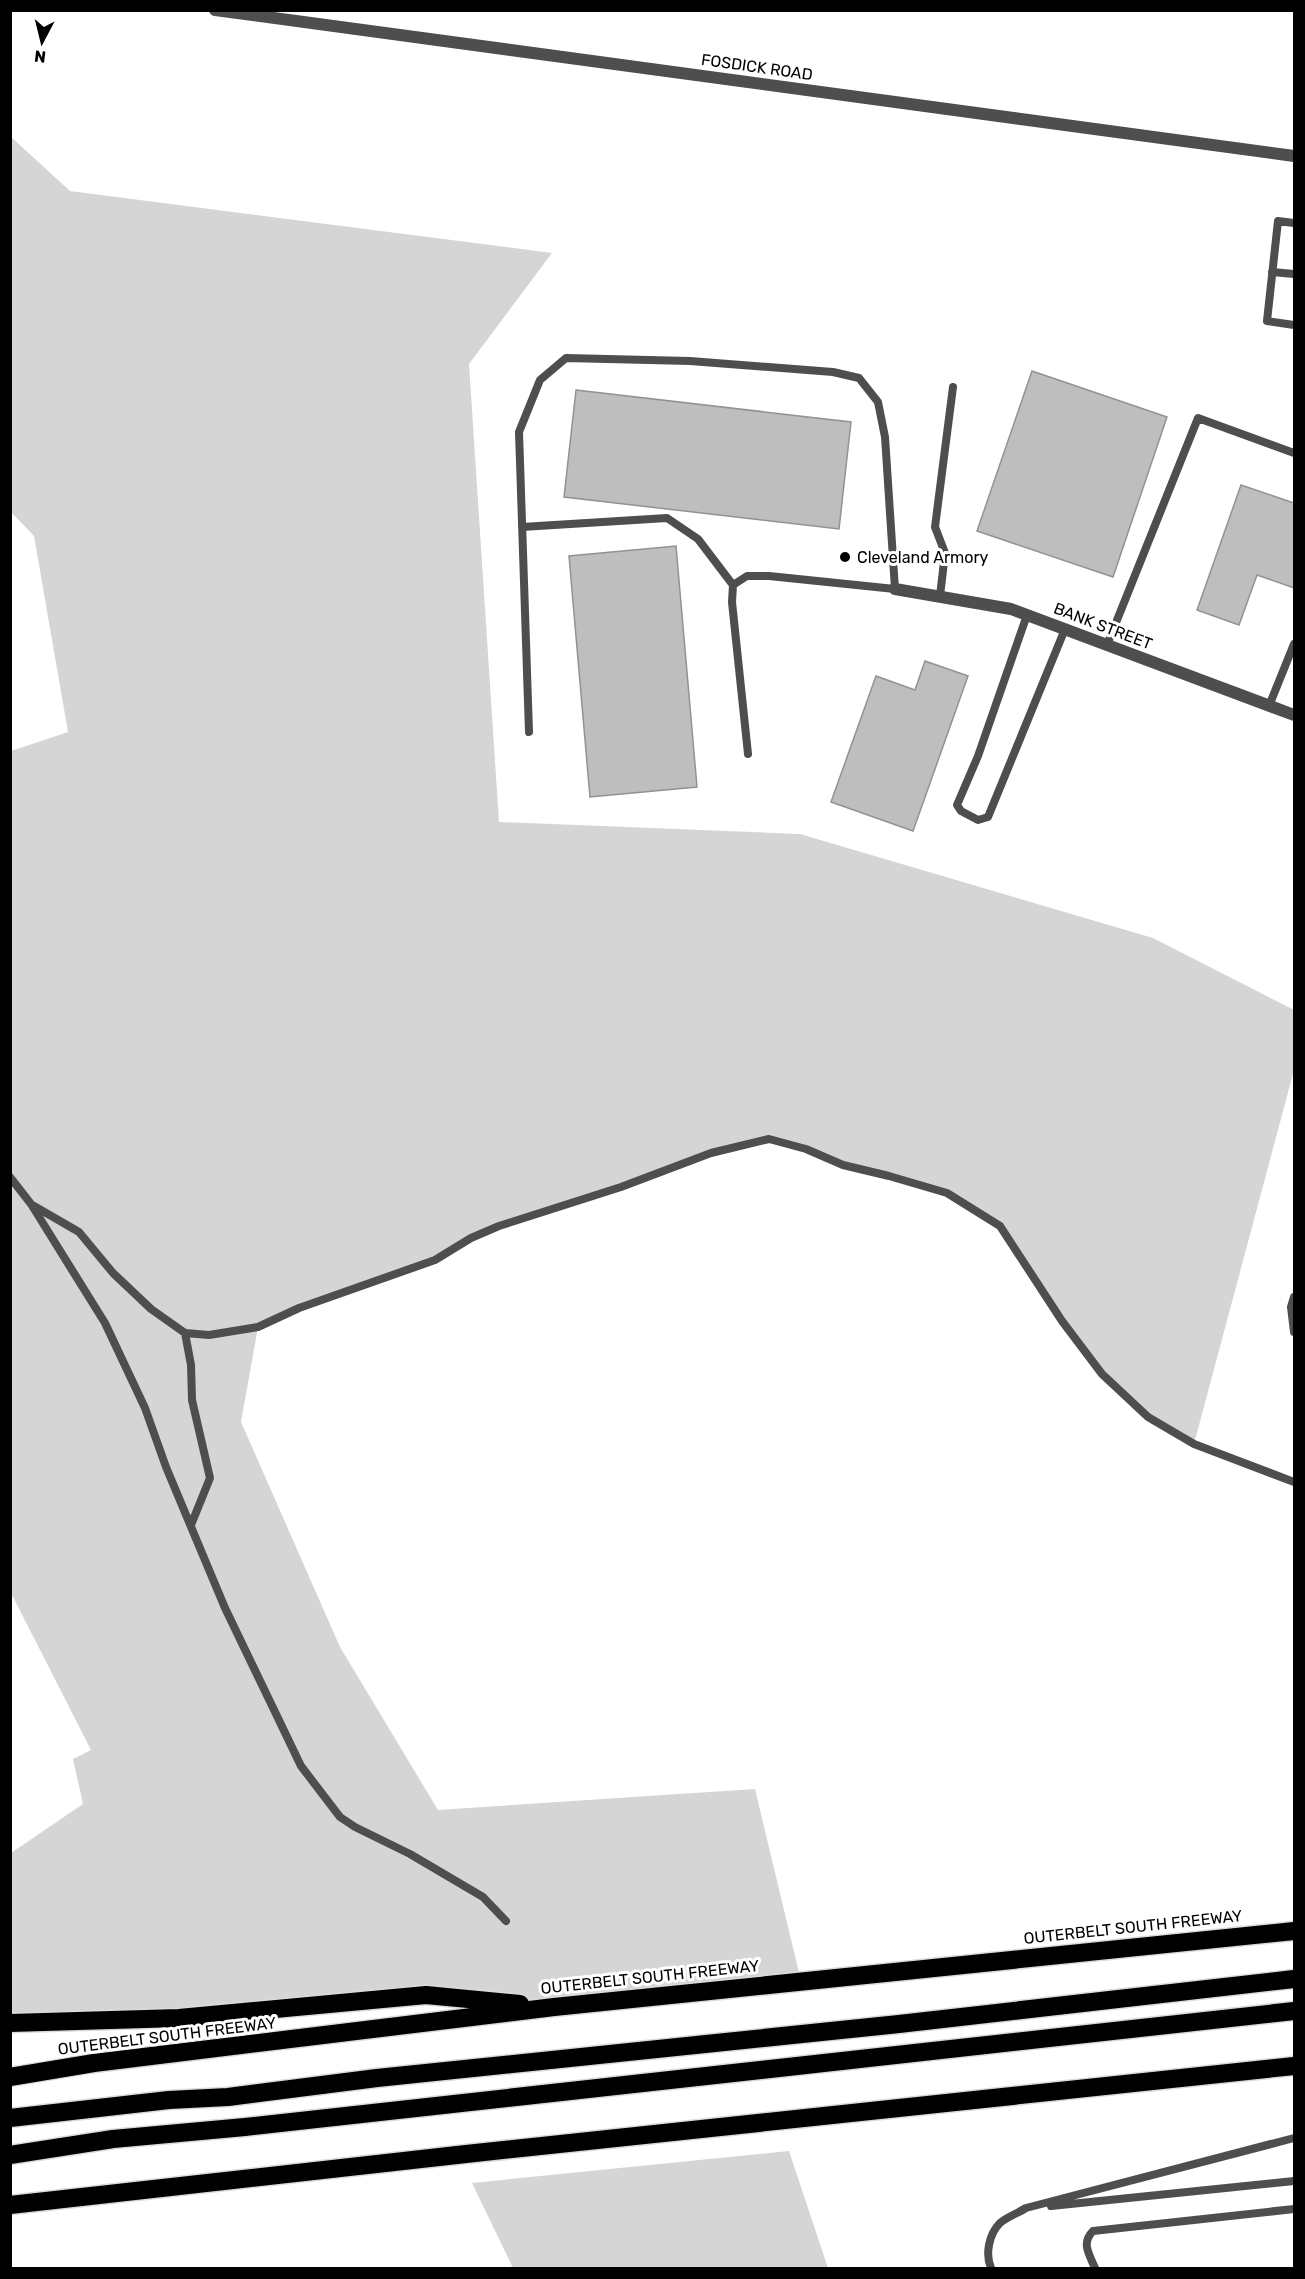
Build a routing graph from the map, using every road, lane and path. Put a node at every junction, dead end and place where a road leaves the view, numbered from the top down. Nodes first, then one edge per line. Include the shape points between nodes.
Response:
1 (215, 10) edge
2 (1294, 156) edge
3 (1294, 223) edge
4 (1272, 272) junction
5 (1294, 274) edge
6 (1294, 325) edge
7 (953, 387) dead end
8 (1294, 453) edge
9 (522, 527) junction
10 (734, 585) junction
11 (895, 589) junction
12 (940, 596) junction
13 (1027, 615) junction
14 (1065, 629) junction
15 (1294, 644) edge
16 (1107, 645) junction
17 (1269, 706) junction
18 (1294, 715) edge
19 (529, 732) dead end
20 (748, 754) dead end
21 (10, 1177) edge
22 (31, 1204) junction
23 (1294, 1297) edge
24 (1294, 1332) edge
25 (185, 1333) junction
26 (1294, 1482) edge
27 (190, 1525) junction
28 (506, 1921) dead end
29 (1294, 1931) edge
30 (1294, 1978) edge
31 (554, 2007) junction
32 (1294, 2011) edge
33 (10, 2023) edge
34 (1294, 2066) edge
35 (10, 2077) edge
36 (10, 2118) edge
37 (1294, 2138) edge
38 (10, 2155) edge
39 (1294, 2181) edge
40 (10, 2205) edge
41 (1026, 2208) junction
42 (1294, 2210) edge
43 (991, 2268) edge
44 (1095, 2268) edge

1 - 2 street, FOSDICK ROAD
3 - 4 lane via 1278,221
4 - 5 lane
4 - 6 lane via 1267,321
7 - 12 lane via 936,527 945,553
8 - 16 lane via 1197,418
9 - 10 lane via 667,518 698,539
9 - 11 lane via 519,432 540,380 566,358 690,361 833,372 859,378 878,402 885,437
9 - 19 lane
10 - 11 lane via 747,576 769,576
10 - 20 lane via 732,602
11 - 12 street, BANK STREET
12 - 13 street, BANK STREET
13 - 14 street, BANK STREET
13 - 14 lane via 978,756 957,804 961,811 978,820 988,817
14 - 16 street, BANK STREET
15 - 17 lane
16 - 17 street, BANK STREET
17 - 18 street, BANK STREET
21 - 22 lane
22 - 25 lane via 79,1232 113,1273 151,1309
22 - 27 lane via 105,1323 145,1408
23 - 24 lane
25 - 26 lane via 208,1335 258,1327 299,1308 435,1260 500,1226 711,1153 769,1139 806,1149 843,1166 946,1193 1000,1226 1102,1374 1148,1417 1194,1444
25 - 27 lane via 192,1400 210,1478
27 - 28 lane via 279,1725 301,1766 329,1804 355,1827 483,1897
29 - 31 highway, OUTERBELT SOUTH FREEWAY
30 - 36 highway
31 - 33 highway via 426,1995 179,2018
31 - 35 highway, OUTERBELT SOUTH FREEWAY via 94,2063
32 - 38 highway via 113,2139
34 - 40 highway
37 - 41 lane
39 - 41 lane
41 - 43 lane via 1000,2224 989,2242
42 - 44 lane via 1093,2231 1086,2246

